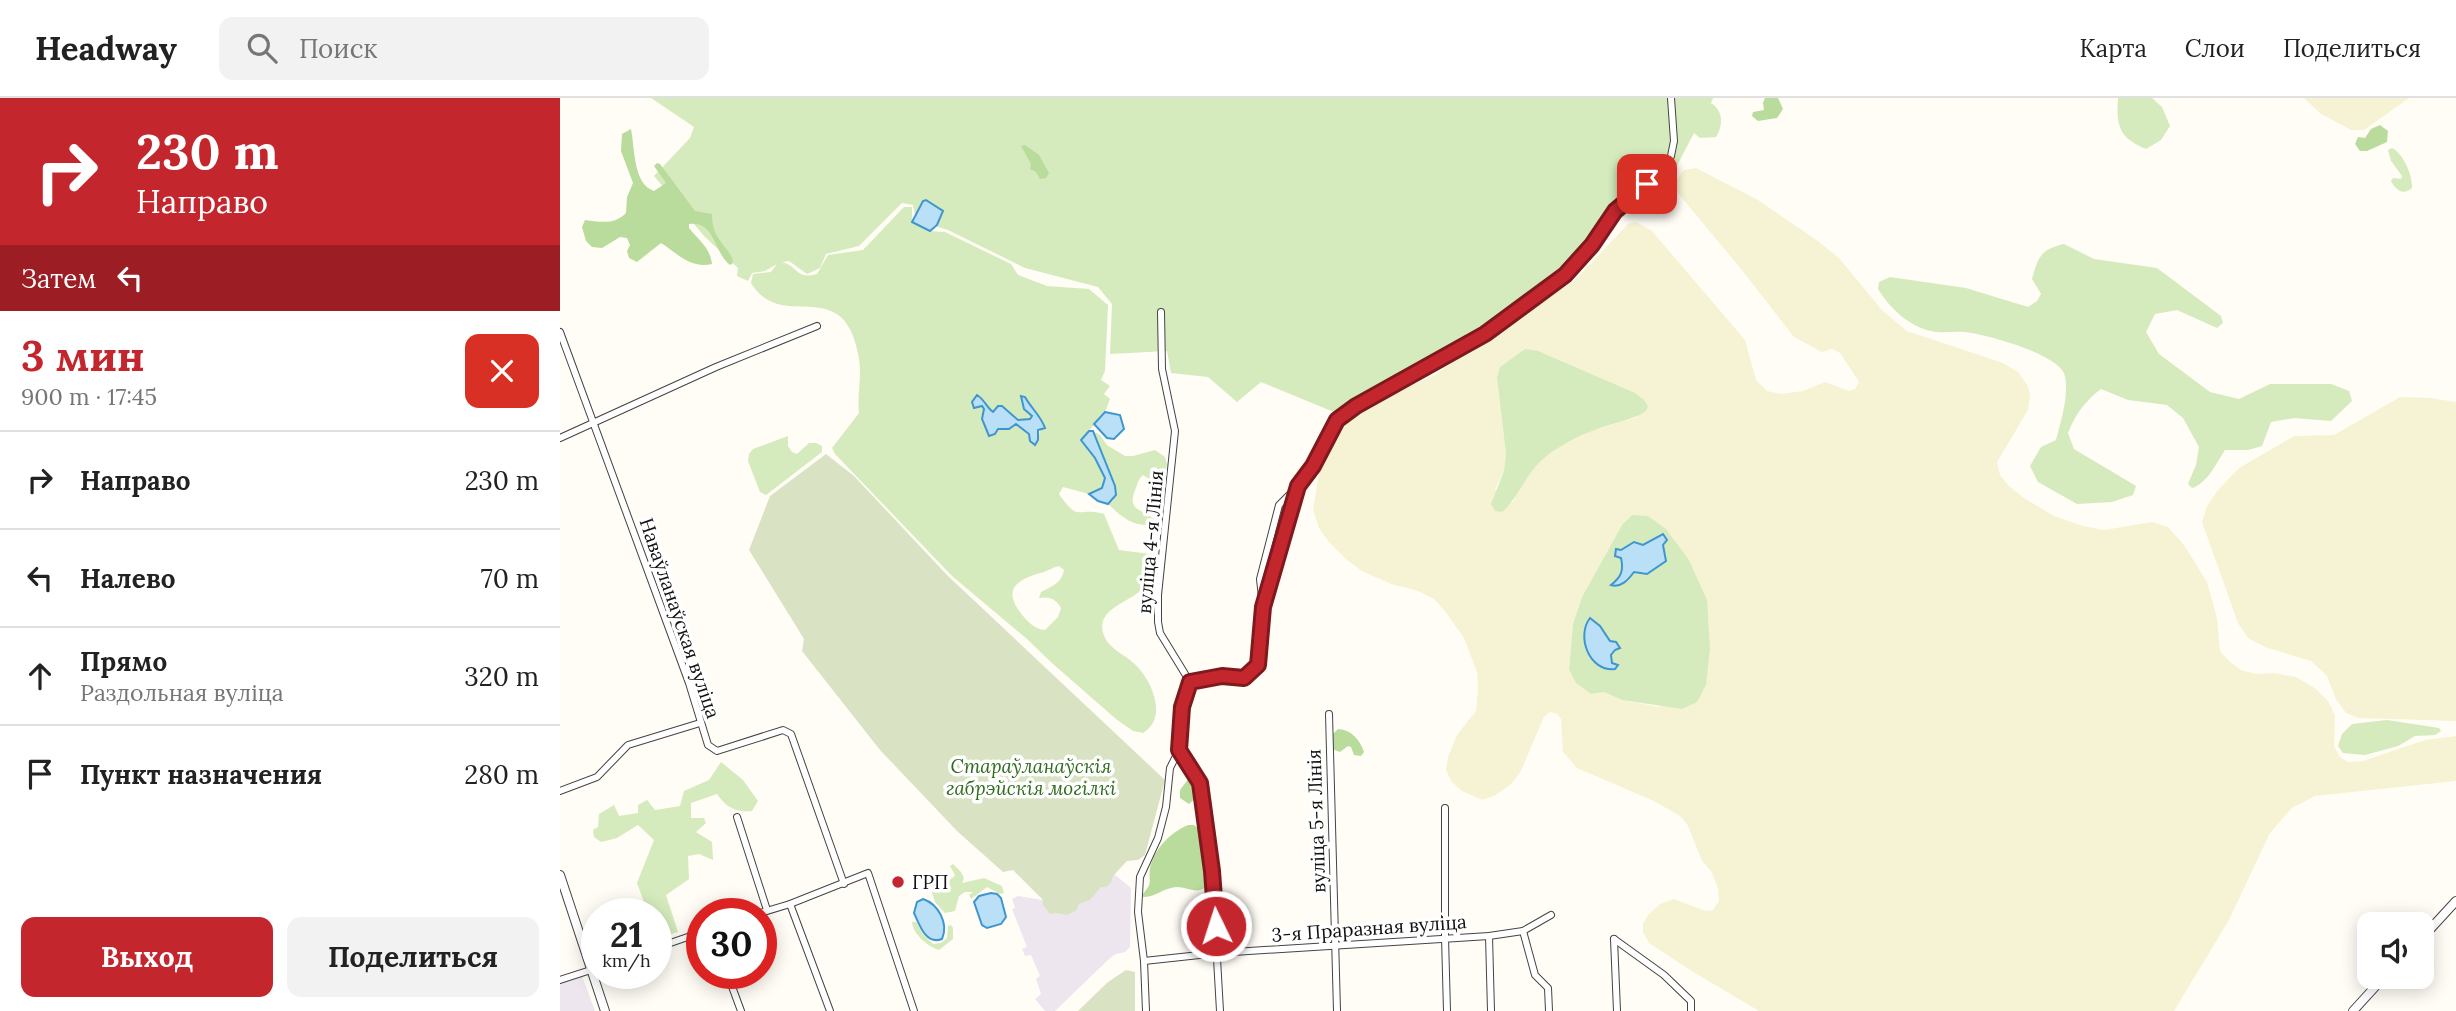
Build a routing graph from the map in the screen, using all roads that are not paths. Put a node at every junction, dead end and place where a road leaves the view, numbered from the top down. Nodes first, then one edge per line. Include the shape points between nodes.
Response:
1 (1671, 98) edge
2 (1161, 312) dead end
3 (817, 326) dead end
4 (560, 332) edge
5 (595, 422) junction
6 (560, 438) edge
7 (1298, 486) junction
8 (1263, 607) junction
9 (1190, 682) junction
10 (1329, 714) dead end
11 (700, 723) junction
12 (1179, 750) junction
13 (560, 790) edge
14 (1445, 808) dead end
15 (737, 817) dead end
16 (560, 875) edge
17 (844, 884) junction
18 (764, 898) edge
19 (2456, 901) edge
20 (790, 904) junction
21 (777, 908) edge
22 (1551, 915) dead end
23 (2434, 925) edge
24 (1523, 931) junction
25 (581, 933) edge
26 (1489, 936) junction
27 (1445, 937) junction
28 (1336, 947) junction
29 (1218, 953) junction
30 (1144, 961) junction
31 (581, 973) edge
32 (560, 980) edge
33 (599, 989) edge
34 (732, 989) edge
35 (2373, 989) edge
36 (605, 1011) edge
37 (741, 1011) edge
38 (830, 1011) edge
39 (914, 1011) edge
40 (1146, 1011) edge
41 (1220, 1011) edge
42 (1337, 1011) edge
43 (1447, 1011) edge
44 (1491, 1011) edge
45 (1549, 1011) edge
46 (1617, 1011) edge
47 (1691, 1011) edge
48 (2353, 1011) edge

1 - 7 street via 1671,156 1659,174 1615,211 1565,275 1485,334 1337,420
2 - 9 street, вуліца 4-я Лінія via 1162,369 1175,431 1158,622
3 - 5 street
4 - 5 street, Наваўланаўская вуліца
5 - 6 street
5 - 11 street, Наваўланаўская вуліца
7 - 8 street
7 - 8 street via 1279,505 1260,579
8 - 9 street via 1258,665 1244,678 1222,676
9 - 12 street via 1182,707
10 - 28 street, вуліца 5-я Лінія
11 - 13 street via 628,745 597,777
11 - 17 street, Наваўланаўская вуліца via 708,745 717,751 783,730 791,734
12 - 29 street via 1200,783
12 - 30 street via 1170,768 1158,838 1140,877 1138,912
14 - 27 street
15 - 18 street
16 - 25 street
17 - 20 street
17 - 39 street via 868,873
19 - 23 street
20 - 21 street
20 - 38 street
22 - 24 street, 3-я Праразная вуліца
24 - 26 street, 3-я Праразная вуліца
24 - 45 street via 1535,975 1548,988
26 - 27 street, 3-я Праразная вуліца
26 - 44 street
27 - 28 street, 3-я Праразная вуліца
27 - 43 street
28 - 29 street, 3-я Праразная вуліца
28 - 42 street, вуліца 5-я Лінія
29 - 30 street, 3-я Праразная вуліца
29 - 41 street
30 - 40 street
31 - 32 street
33 - 36 street
34 - 37 street
35 - 48 street
46 - 47 street via 1614,939 1664,975 1691,1001

